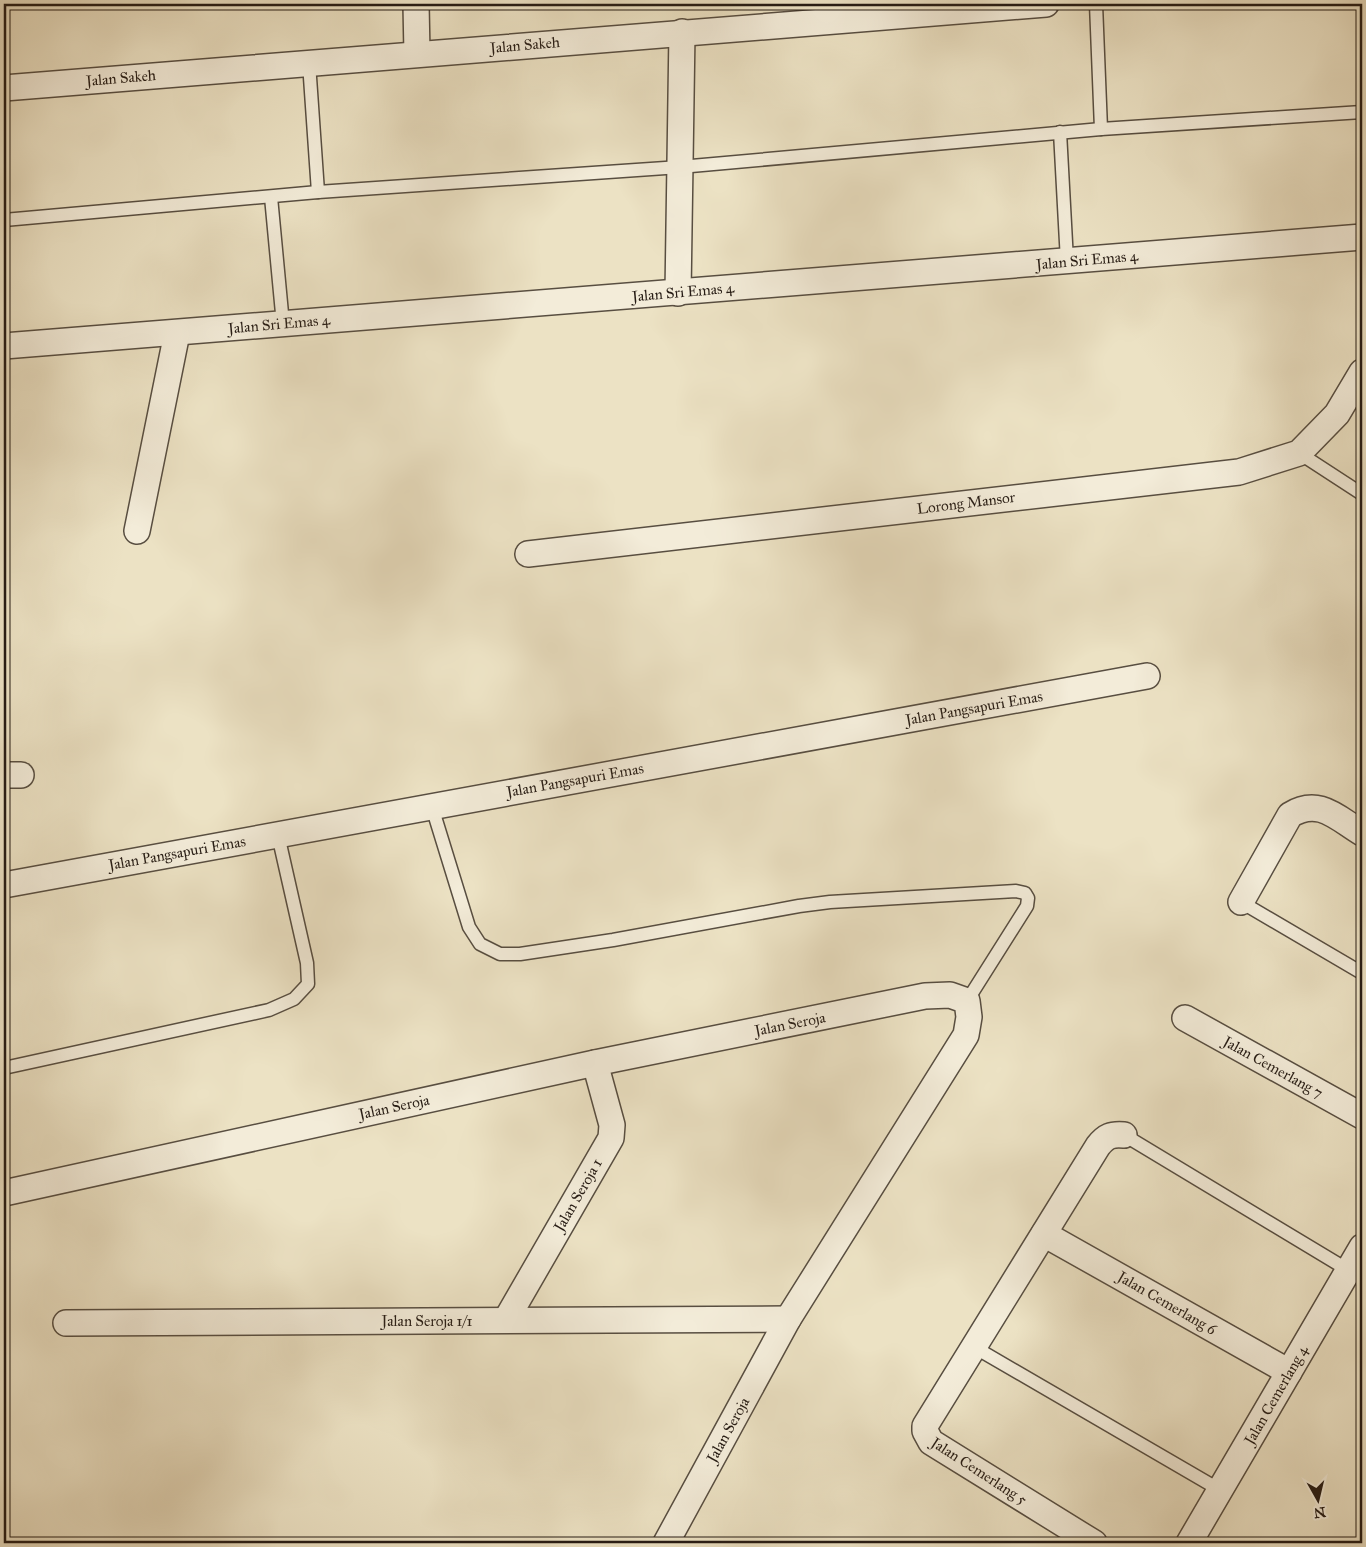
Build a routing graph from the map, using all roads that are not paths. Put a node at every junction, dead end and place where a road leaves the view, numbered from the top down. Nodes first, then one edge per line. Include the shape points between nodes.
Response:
1 (416, 4) edge
2 (1046, 4) edge
3 (1096, 4) edge
4 (682, 32) junction
5 (417, 54) junction
6 (308, 63) junction
7 (4, 88) edge
8 (1362, 112) edge
9 (1101, 129) junction
10 (1060, 132) junction
11 (680, 167) junction
12 (318, 192) junction
13 (272, 196) junction
14 (4, 220) edge
15 (1362, 237) edge
16 (1067, 261) junction
17 (678, 293) junction
18 (283, 324) junction
19 (177, 332) junction
20 (4, 346) edge
21 (1362, 372) edge
22 (1299, 453) junction
23 (1362, 494) edge
24 (137, 531) dead end
25 (528, 554) dead end
26 (1147, 676) dead end
27 (432, 807) junction
28 (1362, 832) edge
29 (278, 835) junction
30 (4, 885) edge
31 (1241, 902) joint
32 (1362, 973) edge
33 (967, 1001) junction
34 (1185, 1018) dead end
35 (595, 1063) junction
36 (4, 1068) edge
37 (1362, 1116) edge
38 (1124, 1135) joint
39 (4, 1193) edge
40 (1044, 1234) junction
41 (1362, 1247) edge
42 (1348, 1270) junction
43 (788, 1319) junction
44 (506, 1320) junction
45 (66, 1323) dead end
46 (974, 1347) junction
47 (1289, 1372) junction
48 (1220, 1490) junction
49 (666, 1543) edge
50 (1094, 1543) edge
51 (1189, 1543) edge

1 - 5 street
2 - 4 street, Jalan Sakeh
3 - 9 lane
4 - 5 street, Jalan Sakeh
4 - 11 street
5 - 6 street, Jalan Sakeh
6 - 7 street, Jalan Sakeh
6 - 12 lane
8 - 9 lane
9 - 10 lane
10 - 11 lane
10 - 16 lane
11 - 12 lane
11 - 17 street
12 - 13 lane
13 - 14 lane
13 - 18 lane
15 - 16 street, Jalan Sri Emas 4
16 - 17 street, Jalan Sri Emas 4
17 - 18 street, Jalan Sri Emas 4
18 - 19 street, Jalan Sri Emas 4
19 - 20 street, Jalan Sri Emas 4
19 - 24 street
21 - 22 street, Lorong Mansor via 1337,414
22 - 23 lane
22 - 25 street, Lorong Mansor via 1239,472
26 - 27 street, Jalan Pangsapuri Emas
27 - 29 street, Jalan Pangsapuri Emas
27 - 33 lane via 469,927 480,944 500,954 613,940 799,906 1016,891 1025,894 1028,898 1026,906
28 - 31 street via 1321,808 1310,807 1290,815
29 - 30 street, Jalan Pangsapuri Emas
29 - 36 lane via 307,963 308,984 294,999 270,1010
31 - 32 lane
33 - 35 street, Jalan Seroja via 950,995 925,996
33 - 43 street, Jalan Seroja via 966,1035
34 - 37 street, Jalan Cemerlang 7
35 - 39 street, Jalan Seroja
35 - 44 street, Jalan Seroja 1 via 612,1124 611,1138
38 - 40 street, Jalan Cemerlang 5 via 1112,1134 1104,1138
38 - 42 lane
40 - 46 street, Jalan Cemerlang 5
40 - 47 street, Jalan Cemerlang 6
41 - 42 street, Jalan Cemerlang 4
42 - 47 street, Jalan Cemerlang 4
43 - 44 street, Jalan Seroja 1/1
43 - 49 street, Jalan Seroja
44 - 45 street, Jalan Seroja 1/1
46 - 48 lane
46 - 50 street, Jalan Cemerlang 5 via 924,1426 927,1437
47 - 48 street, Jalan Cemerlang 4
48 - 51 street, Jalan Cemerlang 4

